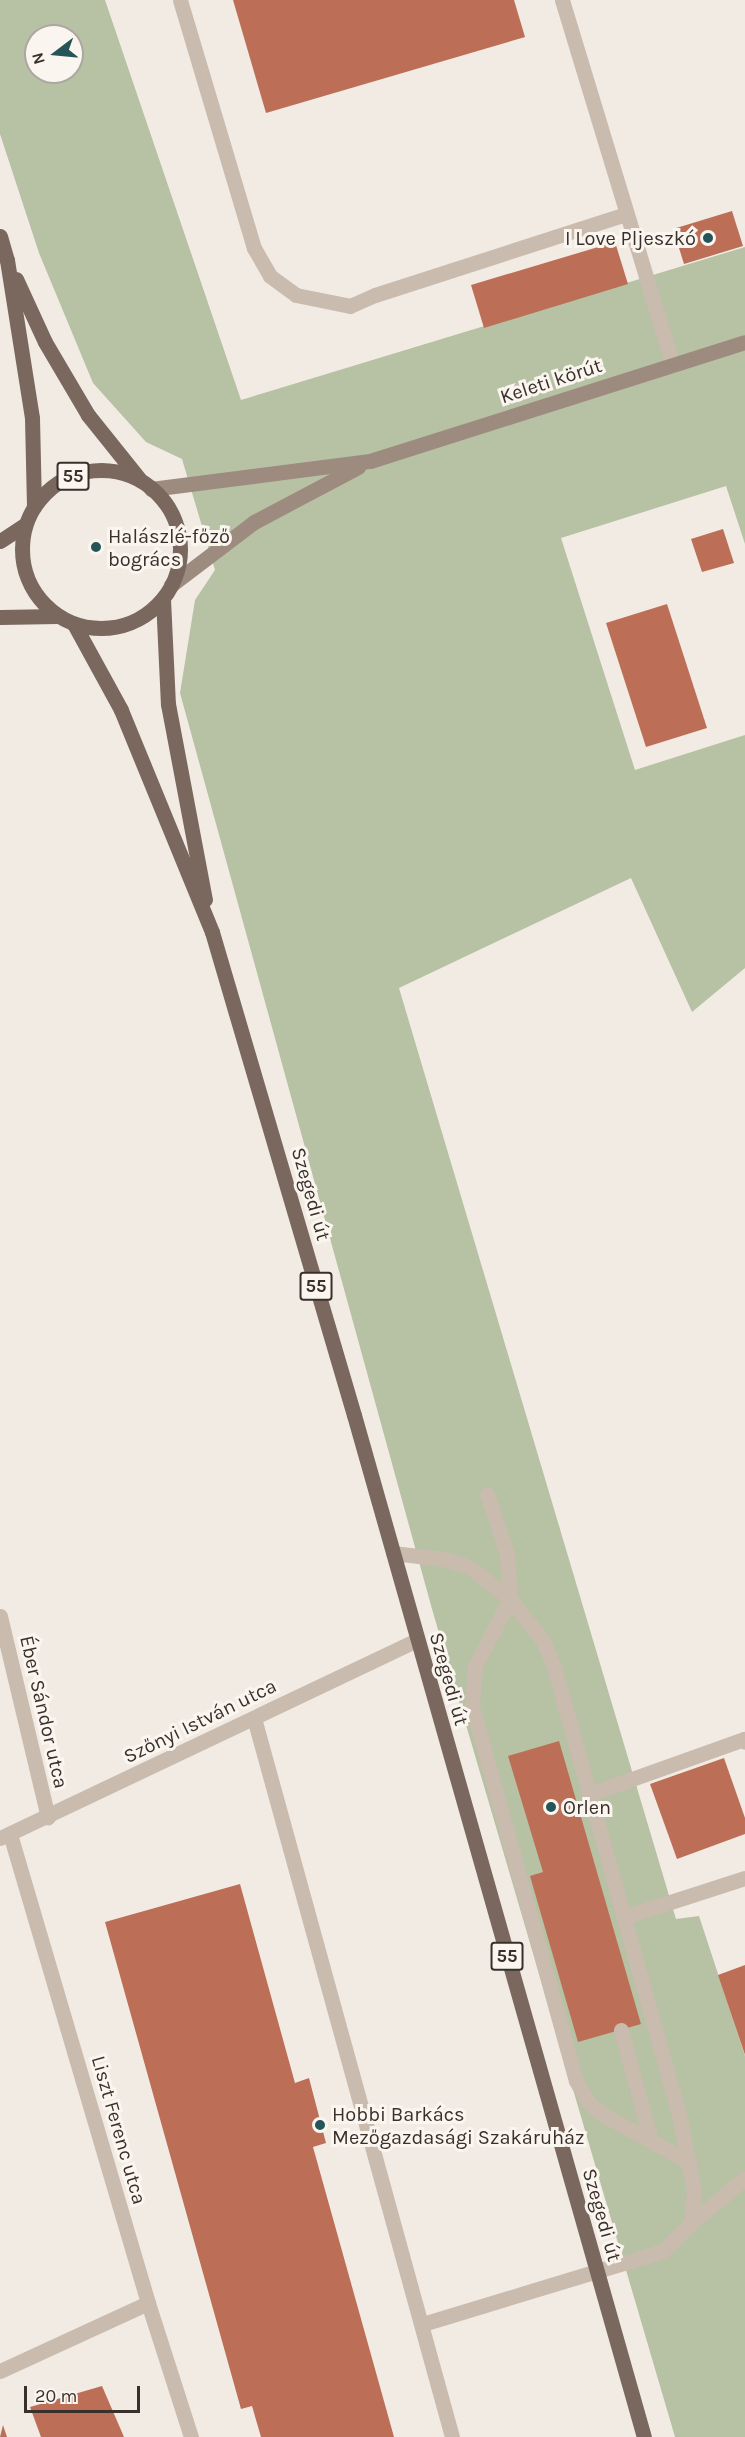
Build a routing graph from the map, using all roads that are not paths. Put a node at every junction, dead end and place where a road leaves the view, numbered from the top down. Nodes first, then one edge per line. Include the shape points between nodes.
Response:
1 (180, 0) edge
2 (562, 0) edge
3 (626, 214) junction
4 (3, 249) edge
5 (745, 342) edge
6 (673, 365) junction
7 (370, 460) junction
8 (145, 484) junction
9 (34, 507) junction
10 (25, 525) junction
11 (0, 541) edge
12 (171, 585) junction
13 (163, 599) junction
14 (58, 616) junction
15 (0, 618) edge
16 (74, 624) junction
17 (212, 932) junction
18 (487, 1494) dead end
19 (393, 1553) junction
20 (510, 1599) junction
21 (0, 1616) edge
22 (417, 1640) junction
23 (254, 1718) junction
24 (745, 1742) edge
25 (590, 1794) junction
26 (48, 1817) junction
27 (5, 1836) edge
28 (745, 1878) edge
29 (624, 1917) junction
30 (621, 2031) dead end
31 (651, 2141) junction
32 (688, 2162) junction
33 (745, 2178) edge
34 (691, 2223) junction
35 (597, 2272) junction
36 (148, 2303) junction
37 (422, 2324) junction
38 (0, 2371) edge
39 (191, 2437) edge
40 (452, 2437) edge
41 (644, 2437) edge

1 - 3 street via 254,248 270,276 296,295 350,306
2 - 3 street
3 - 6 street
4 - 8 main road, 55 via 45,342 88,415
4 - 9 main road, 55 via 32,418
5 - 6 main road, Keleti körút
6 - 7 main road, Keleti körút
7 - 8 main road
7 - 12 main road via 254,522
8 - 9 main road, 55 via 107,470 89,471 52,487
8 - 12 main road, 55 via 165,503 177,527 179,561
9 - 10 main road, 55
10 - 11 main road
10 - 14 main road, 55 via 22,553 27,579 38,597
12 - 13 main road, 55
13 - 16 main road, 55 via 129,624 110,628
13 - 17 main road, 55 via 168,704
14 - 15 main road
14 - 16 main road, 55
16 - 17 main road, 55 via 121,710
17 - 19 main road, Szegedi út / 55
18 - 20 street via 507,1554
19 - 20 street via 444,1559 471,1568
19 - 22 main road, Szegedi út / 55
20 - 25 street via 532,1622 554,1667
20 - 31 street via 475,1666 472,1706 532,1900 576,2081 597,2109
21 - 26 street, Éber Sándor utca
22 - 23 street, Szőnyi István utca
22 - 35 main road, Szegedi út / 55
23 - 26 street, Szőnyi István utca
23 - 37 street
24 - 25 street via 744,1739
25 - 29 street
26 - 27 street, Szőnyi István utca
27 - 36 street, Liszt Ferenc utca
28 - 29 street
29 - 32 street
30 - 31 street
31 - 32 street
32 - 34 street via 694,2191
33 - 34 street
34 - 35 street via 663,2251
35 - 37 street
35 - 41 main road, Szegedi út / 55
36 - 38 street
36 - 39 street, Liszt Ferenc utca
37 - 40 street

